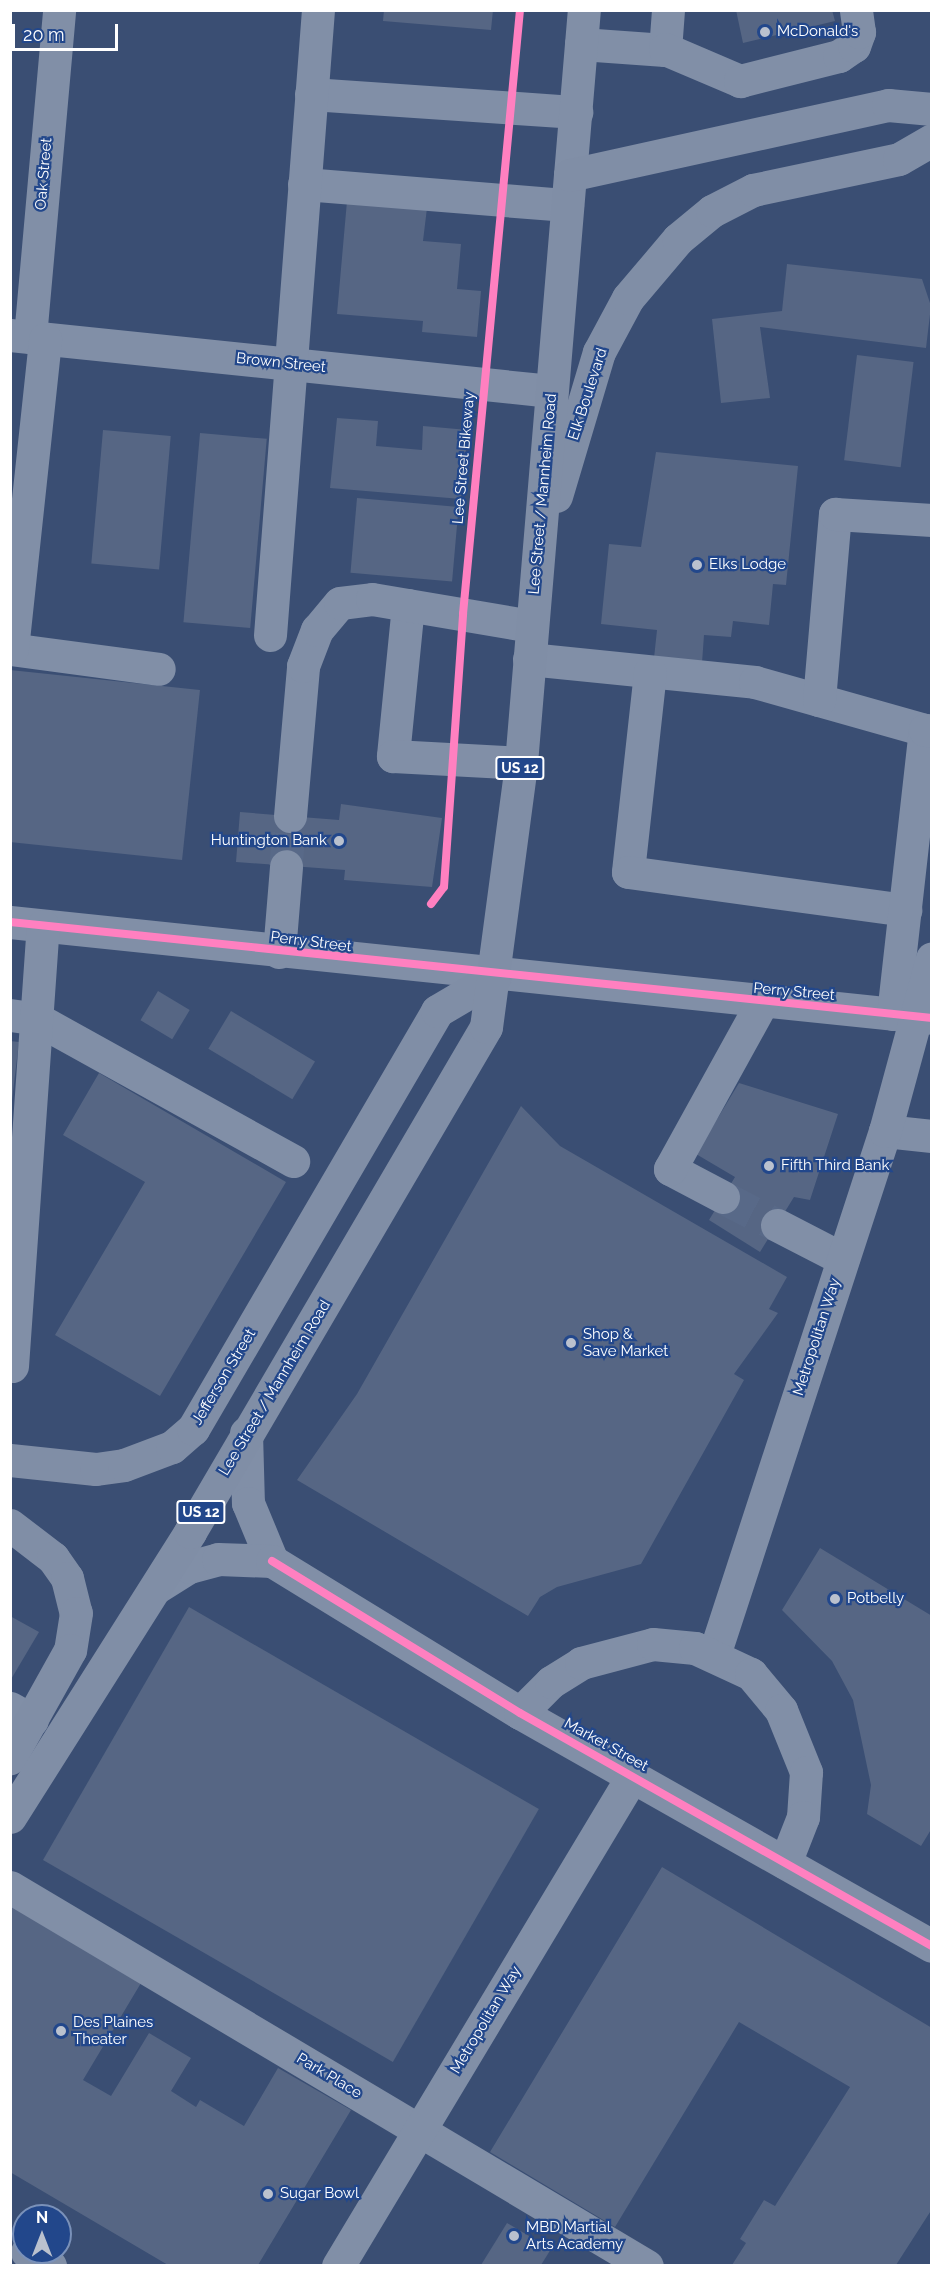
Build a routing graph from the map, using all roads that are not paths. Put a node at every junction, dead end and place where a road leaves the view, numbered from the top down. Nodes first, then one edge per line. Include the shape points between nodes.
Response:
1 (59, 10) edge
2 (318, 10) edge
3 (584, 10) edge
4 (668, 10) edge
5 (856, 10) edge
6 (581, 44) junction
7 (665, 49) junction
8 (311, 94) junction
9 (932, 109) edge
10 (576, 112) junction
11 (932, 140) edge
12 (304, 184) junction
13 (569, 190) junction
14 (28, 337) edge
15 (290, 364) junction
16 (551, 391) junction
17 (932, 520) edge
18 (538, 558) junction
19 (408, 605) junction
20 (532, 626) junction
21 (270, 634) dead end
22 (11, 649) edge
23 (529, 659) junction
24 (159, 669) dead end
25 (650, 672) junction
26 (819, 700) junction
27 (928, 730) edge
28 (521, 763) junction
29 (290, 816) tunnel mouth
30 (286, 866) tunnel mouth
31 (905, 910) junction
32 (10, 922) edge
33 (43, 926) junction
34 (279, 952) junction
35 (932, 958) edge
36 (495, 976) junction
37 (762, 1002) junction
38 (913, 1016) edge
39 (24, 1017) edge
40 (885, 1131) junction
41 (932, 1136) edge
42 (293, 1161) dead end
43 (723, 1197) tunnel mouth
44 (777, 1225) tunnel mouth
45 (843, 1259) junction
46 (12, 1366) edge
47 (246, 1433) junction
48 (10, 1460) edge
49 (10, 1525) edge
50 (272, 1561) junction
51 (157, 1587) junction
52 (714, 1655) junction
53 (520, 1713) junction
54 (21, 1714) edge
55 (10, 1758) edge
56 (633, 1775) junction
57 (10, 1817) edge
58 (785, 1863) junction
59 (10, 1887) edge
60 (932, 1946) edge
61 (420, 2130) junction
62 (338, 2265) edge
63 (647, 2265) edge

1 - 14 street, Oak Street
2 - 8 street
3 - 6 street, Lee Street / Mannheim Road
4 - 7 street
5 - 7 street via 859,32 854,46 839,56 740,81
6 - 7 street
6 - 10 street, Lee Street / Mannheim Road
8 - 10 street
8 - 12 street
9 - 13 main road via 888,105
10 - 13 street, Lee Street / Mannheim Road
11 - 18 main road, Elk Boulevard via 899,159 753,190 712,211 678,239 628,298 600,352
12 - 13 street
12 - 15 street
13 - 16 main road, Lee Street / Mannheim Road / US 12
14 - 15 street, Brown Street
14 - 22 street, Oak Street
15 - 16 street, Brown Street
15 - 21 street
16 - 18 main road, Lee Street / Mannheim Road / US 12
17 - 26 street via 836,514
18 - 20 main road, Lee Street / Mannheim Road / US 12
19 - 20 street
19 - 28 street via 393,756
19 - 29 street via 372,599 340,603 317,630 303,666
20 - 23 main road, Lee Street / Mannheim Road / US 12
22 - 24 street
23 - 25 street
23 - 28 main road, Lee Street / Mannheim Road / US 12
25 - 26 street via 755,682
25 - 31 street via 628,872
26 - 27 street
27 - 31 street
28 - 36 main road, Lee Street / Mannheim Road / US 12
30 - 34 street
31 - 38 street
32 - 33 street, Perry Street
33 - 34 street, Perry Street
33 - 39 street
34 - 36 street, Perry Street
35 - 38 street
36 - 37 street, Perry Street
36 - 47 main road, Lee Street / Mannheim Road / US 12 via 486,1028
36 - 48 main road, Jefferson Street via 437,1011 210,1405 172,1447 147,1459 96,1470
37 - 38 street, Perry Street
37 - 43 street via 670,1169
38 - 40 street, Metropolitan Way
39 - 42 street
39 - 46 street
40 - 41 street
40 - 45 street, Metropolitan Way
44 - 45 street
45 - 52 street, Metropolitan Way
47 - 50 street via 248,1503
47 - 51 main road, Lee Street / Mannheim Road / US 12
49 - 54 main road via 37,1540 57,1565 74,1595 76,1613 70,1650
50 - 51 street, Market Street via 218,1559 189,1567
50 - 53 street, Market Street
51 - 57 main road, Lee Street / Mannheim Road / US 12
52 - 53 street via 653,1644 615,1652 581,1663 550,1682
52 - 58 street via 751,1674 781,1710 806,1772 803,1817
53 - 56 street, Market Street
54 - 55 main road
56 - 58 street, Market Street
56 - 61 street, Metropolitan Way
58 - 60 street, Market Street
59 - 61 street, Park Place
61 - 62 street, Metropolitan Way
61 - 63 street, Park Place

